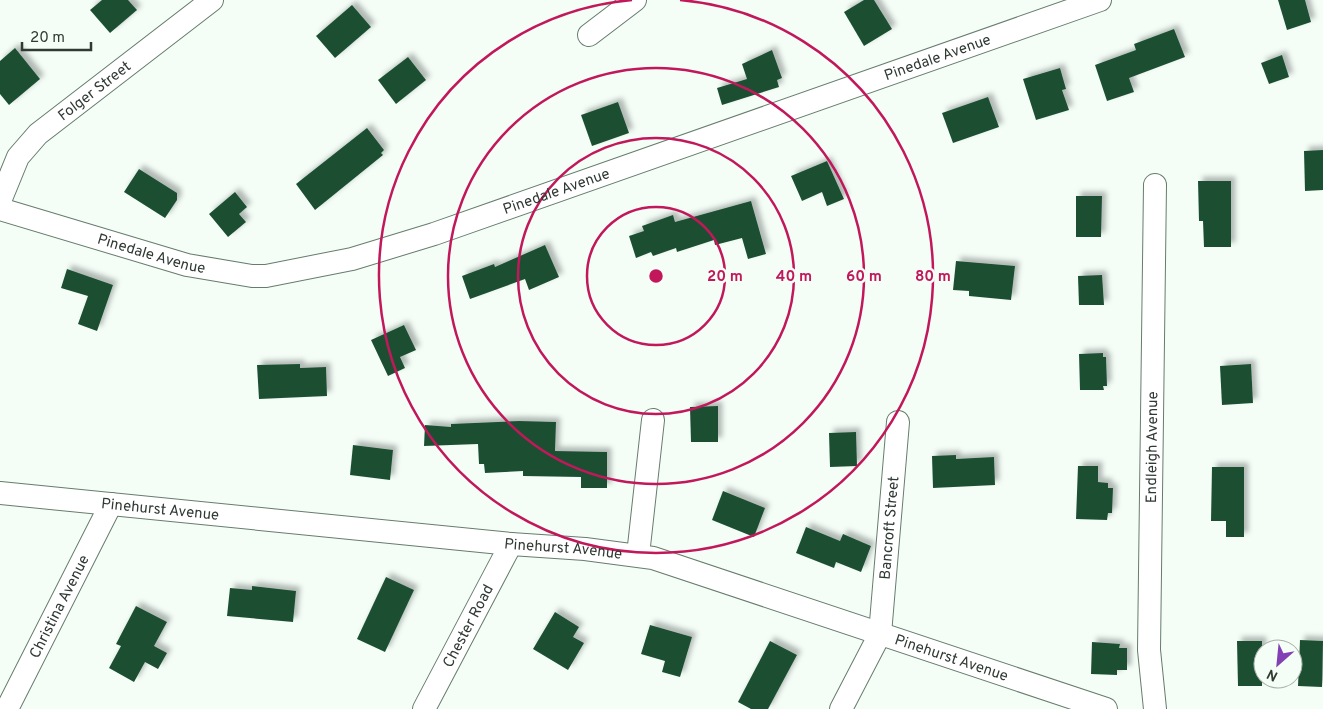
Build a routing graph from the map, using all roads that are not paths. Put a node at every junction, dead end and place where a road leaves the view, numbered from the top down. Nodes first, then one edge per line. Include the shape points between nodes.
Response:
1 (212, 0) edge
2 (635, 0) edge
3 (1100, 0) edge
4 (589, 35) dead end
5 (1155, 184) dead end
6 (0, 201) edge
7 (0, 209) edge
8 (653, 420) dead end
9 (898, 422) dead end
10 (0, 493) edge
11 (111, 504) junction
12 (511, 544) junction
13 (638, 555) junction
14 (880, 634) junction
15 (7, 709) edge
16 (424, 709) edge
17 (841, 709) edge
18 (1106, 709) edge
19 (1154, 709) edge

1 - 6 street, Folger Street via 38,134 18,157
2 - 4 street
3 - 7 street, Pinedale Avenue via 434,234 303,270 252,276 187,265
5 - 19 street, Endleigh Avenue via 1149,640
8 - 13 street
9 - 14 street, Bancroft Street
10 - 11 street, Pinehurst Avenue
11 - 12 street, Pinehurst Avenue
11 - 15 street, Christina Avenue
12 - 13 street, Pinehurst Avenue
12 - 16 street, Chester Road
13 - 14 street, Pinehurst Avenue
14 - 17 street
14 - 18 street, Pinehurst Avenue

